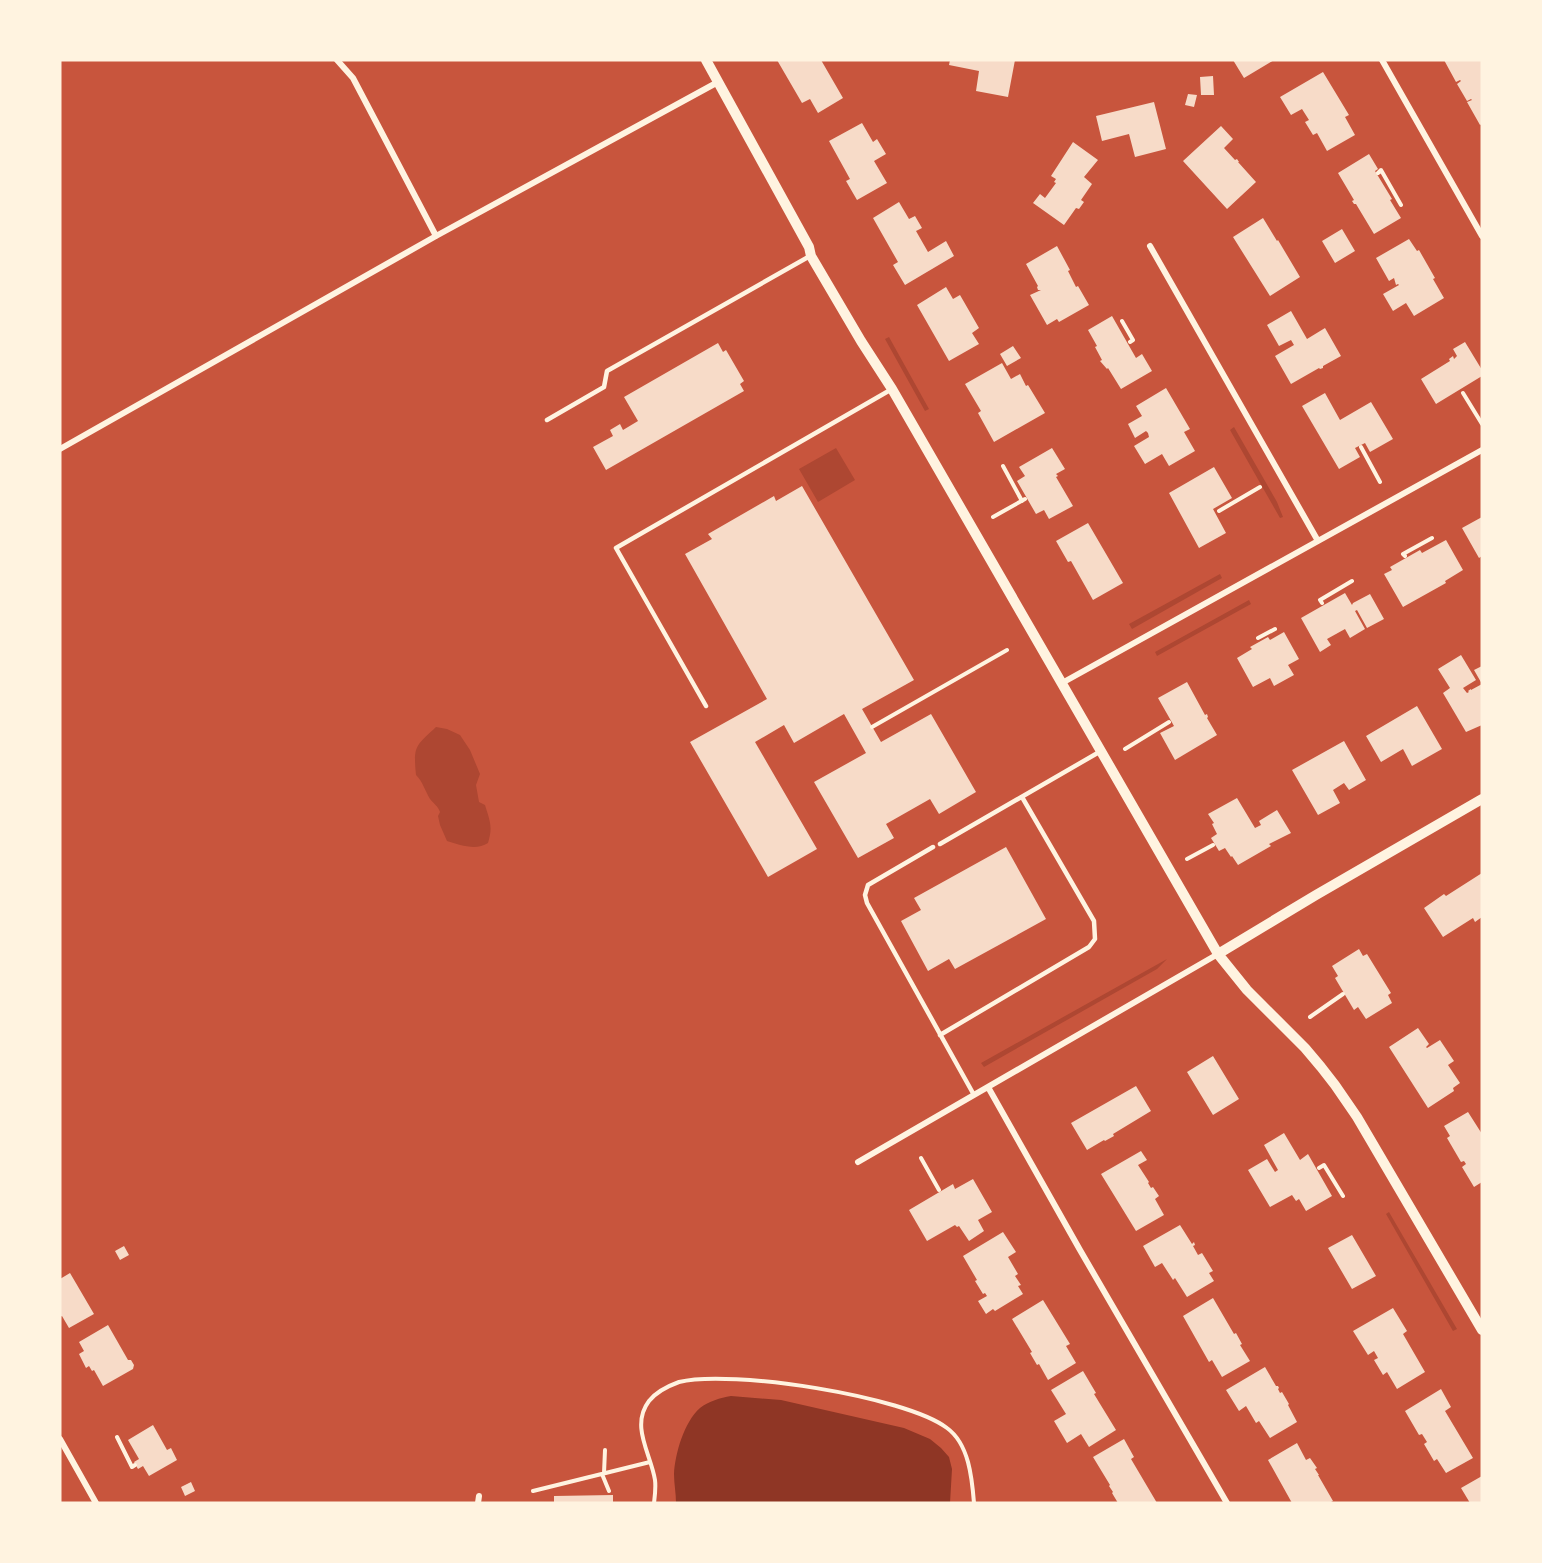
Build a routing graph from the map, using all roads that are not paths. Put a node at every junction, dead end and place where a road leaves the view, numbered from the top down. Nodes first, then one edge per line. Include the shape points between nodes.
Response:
1 (337, 60) edge
2 (706, 60) edge
3 (1382, 60) edge
4 (718, 82) junction
5 (436, 236) junction
6 (1482, 236) edge
7 (1150, 246) dead end
8 (811, 255) junction
9 (892, 388) junction
10 (547, 420) dead end
11 (60, 449) edge
12 (1482, 450) edge
13 (1318, 541) junction
14 (1062, 683) junction
15 (706, 706) dead end
16 (1101, 751) junction
17 (1022, 797) junction
18 (1482, 799) edge
19 (940, 844) dead end
20 (933, 848) dead end
21 (1218, 954) junction
22 (939, 1035) junction
23 (988, 1087) junction
24 (974, 1095) junction
25 (858, 1162) dead end
26 (1482, 1330) edge
27 (60, 1439) edge
28 (96, 1503) edge
29 (1227, 1503) edge

1 - 5 street via 353,78
2 - 4 street
3 - 6 street
4 - 5 street
4 - 8 street
5 - 11 street
7 - 13 street
8 - 9 street
8 - 10 lane via 607,371 604,387
9 - 14 street
9 - 15 lane via 616,548
12 - 13 street
13 - 14 street
14 - 16 street
16 - 17 lane
16 - 21 street
17 - 19 lane
17 - 22 lane via 1094,921 1095,939 1089,947
18 - 21 street
20 - 22 lane via 868,885 865,895
21 - 23 street
21 - 26 street via 1335,1085
22 - 24 lane
23 - 24 street
23 - 29 street
24 - 25 street
27 - 28 street

